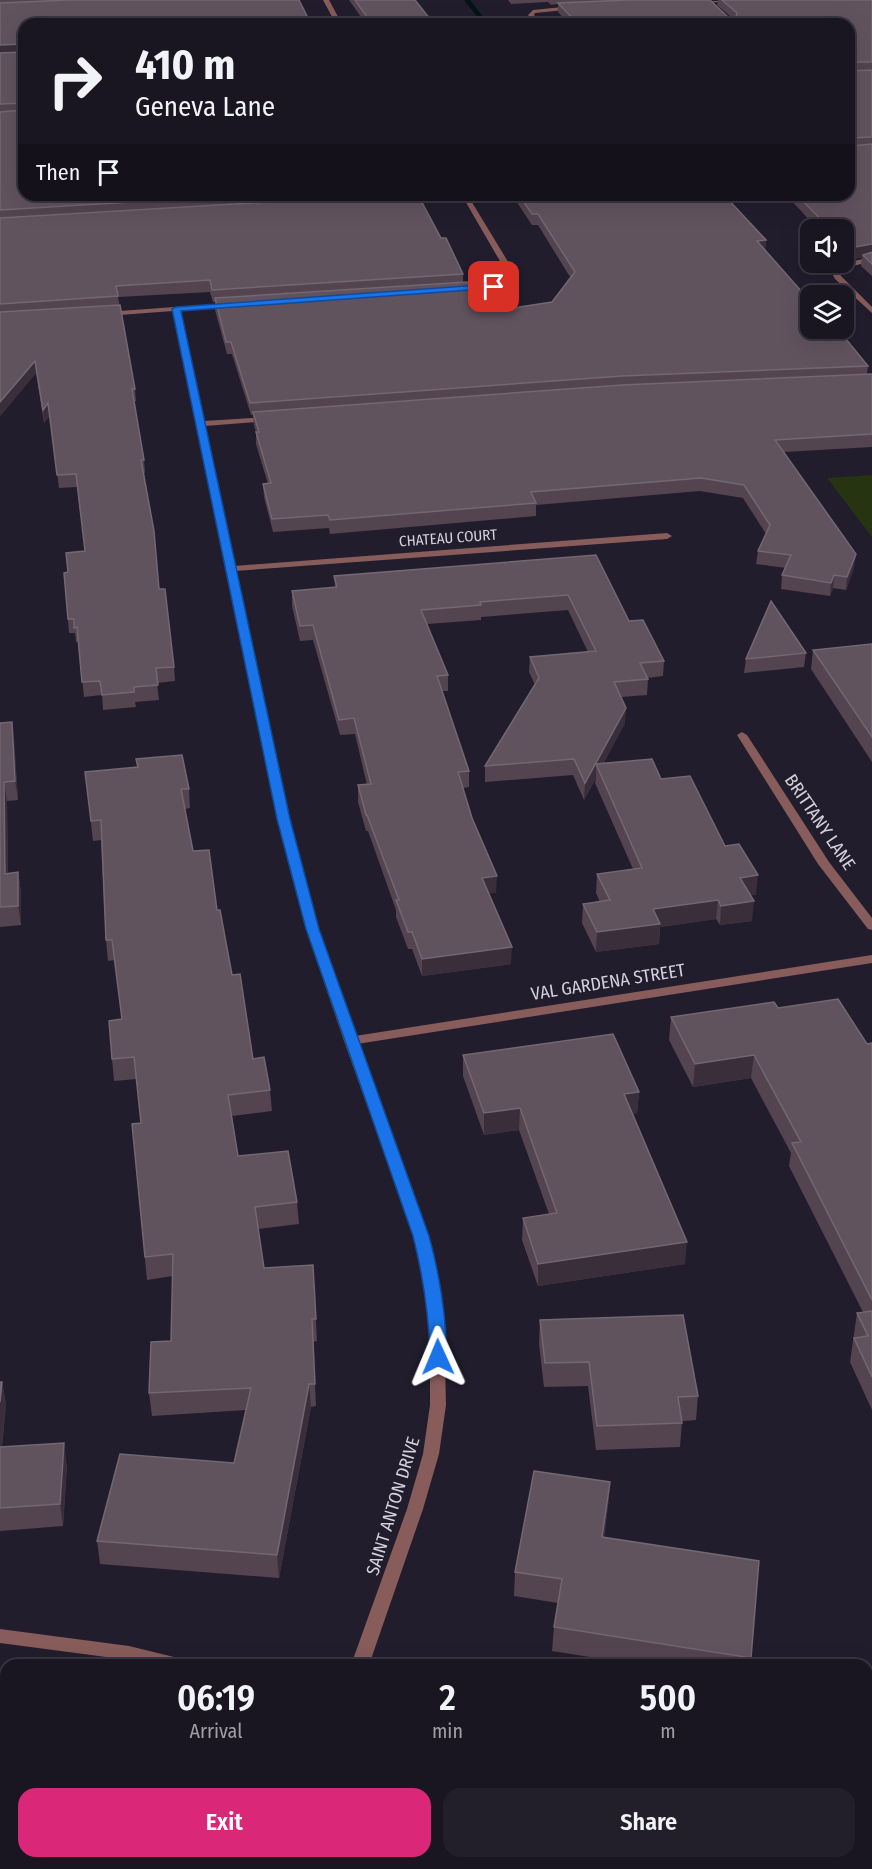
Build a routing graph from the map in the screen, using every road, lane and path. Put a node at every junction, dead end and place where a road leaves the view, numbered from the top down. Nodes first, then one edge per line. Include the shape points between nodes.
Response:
1 (326, 0) edge
2 (736, 0) edge
3 (707, 1) edge
4 (683, 2) edge
5 (576, 8) edge
6 (715, 9) edge
7 (336, 18) edge
8 (533, 18) edge
9 (468, 201) edge
10 (872, 259) edge
11 (450, 291) edge
12 (236, 305) edge
13 (176, 309) junction
14 (872, 311) edge
15 (94, 314) edge
16 (273, 419) edge
17 (202, 424) junction
18 (667, 536) dead end
19 (230, 569) junction
20 (742, 735) dead end
21 (872, 926) edge
22 (872, 959) edge
23 (350, 1041) junction
24 (0, 1636) edge
25 (154, 1659) edge
26 (362, 1659) edge

1 - 7 street
2 - 3 street
3 - 4 street
3 - 6 street
5 - 8 street via 537,11 531,15
9 - 11 street via 512,275 505,283
10 - 14 street via 834,269
12 - 13 street
13 - 15 street
13 - 17 street, SAINT ANTON DRIVE
16 - 17 street
17 - 19 street, SAINT ANTON DRIVE
18 - 19 street, CHATEAU COURT
19 - 23 street, SAINT ANTON DRIVE via 286,830 312,929
20 - 21 street, BRITTANY LANE via 824,864
22 - 23 street, VAL GARDENA STREET
23 - 26 street, SAINT ANTON DRIVE via 421,1236 431,1273 438,1347 438,1405 431,1454
24 - 25 street

